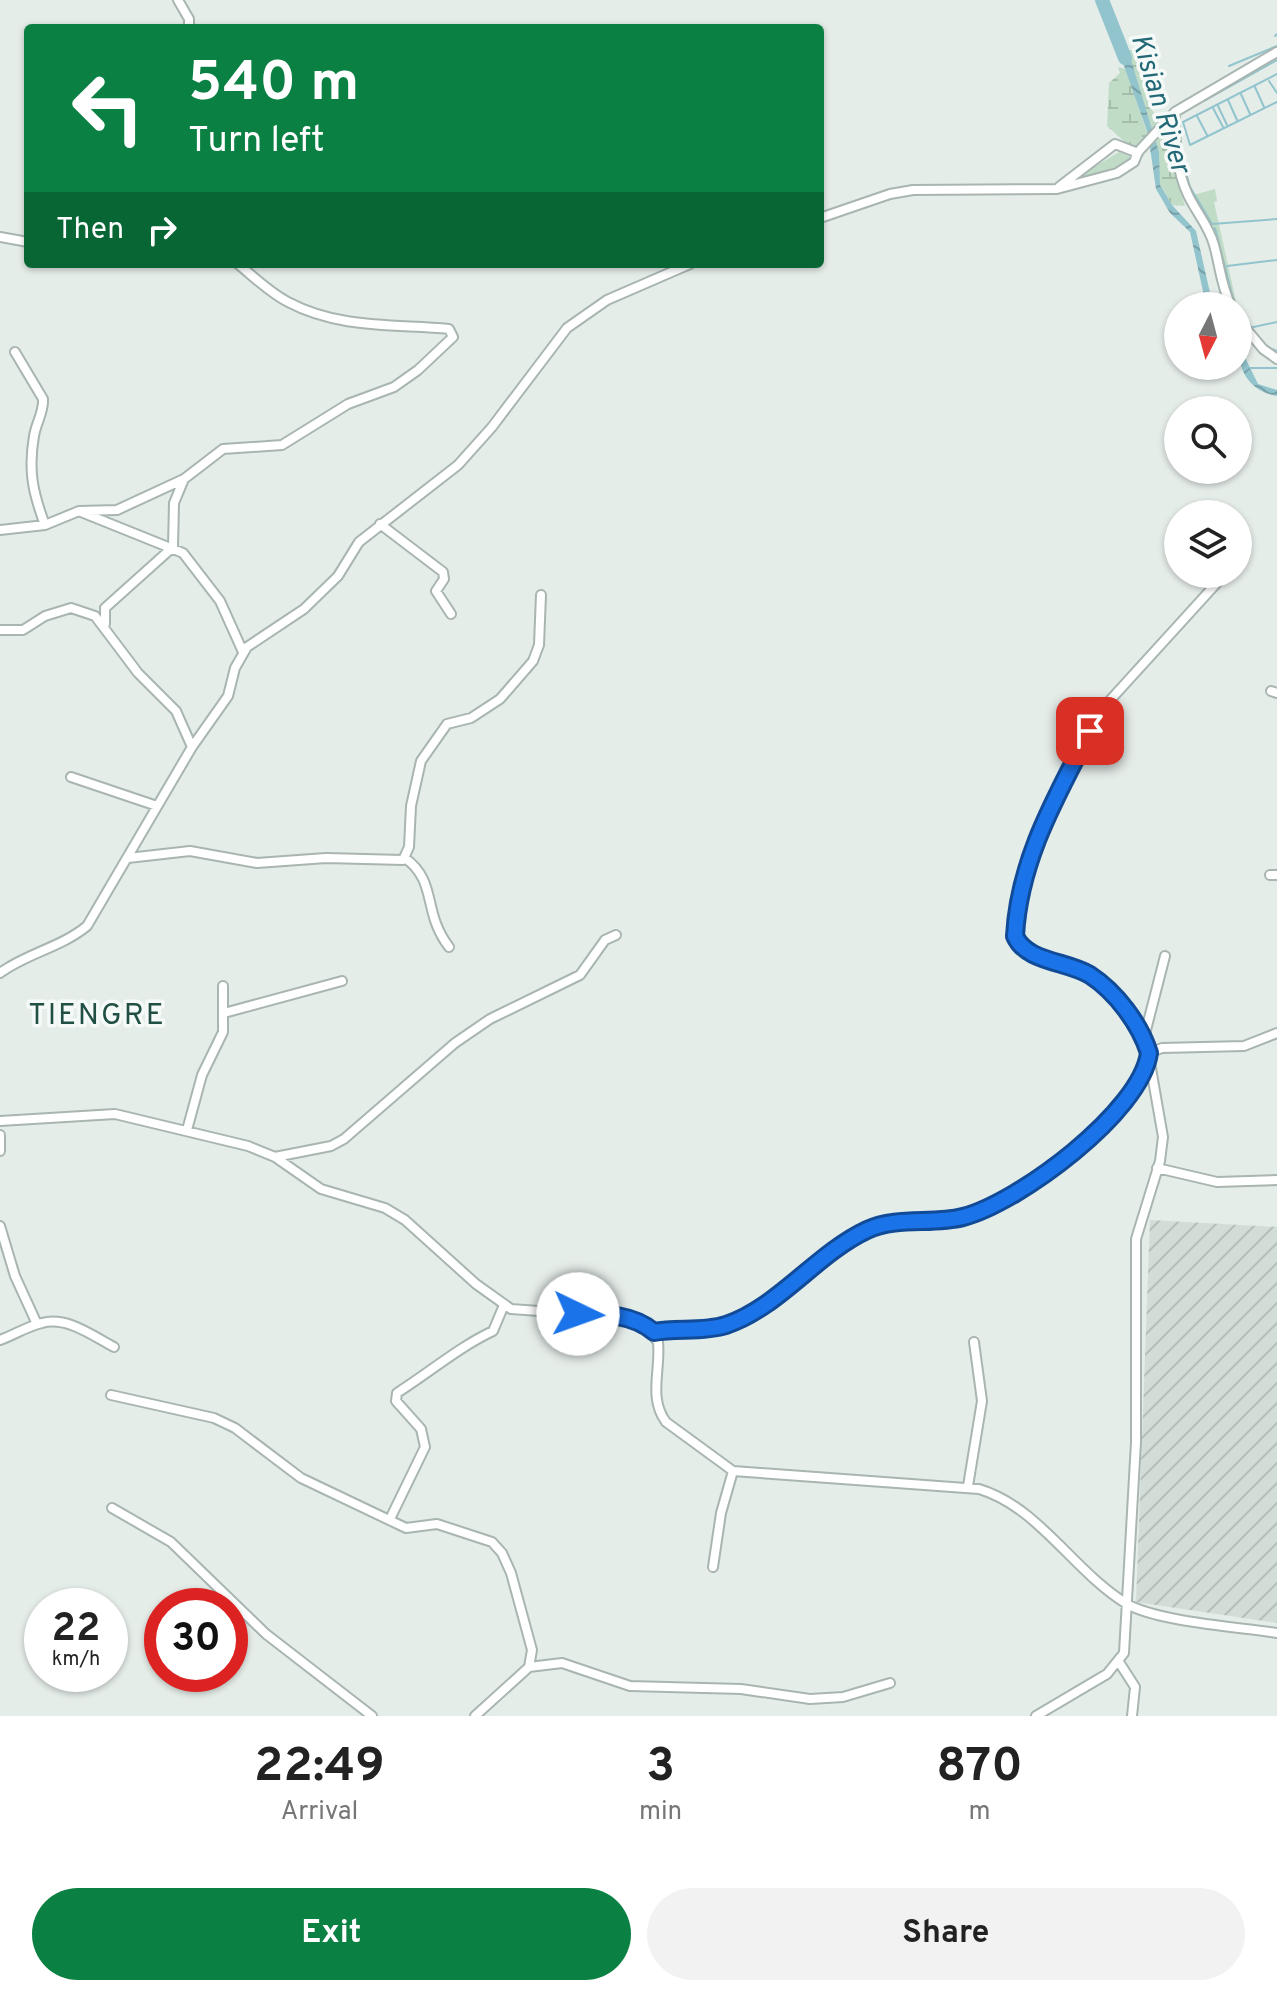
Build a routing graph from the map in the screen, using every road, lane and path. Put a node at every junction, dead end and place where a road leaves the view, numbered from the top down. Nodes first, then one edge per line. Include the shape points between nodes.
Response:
1 (178, 0) edge
2 (189, 24) edge
3 (1277, 52) edge
4 (1175, 112) junction
5 (1138, 152) junction
6 (1057, 189) junction
7 (824, 217) edge
8 (0, 237) edge
9 (24, 241) edge
10 (243, 268) edge
11 (681, 268) edge
12 (1227, 292) edge
13 (1252, 336) edge
14 (15, 352) dead end
15 (1277, 359) edge
16 (184, 479) junction
17 (79, 511) junction
18 (380, 524) junction
19 (45, 525) junction
20 (0, 530) edge
21 (173, 547) junction
22 (1212, 588) edge
23 (541, 595) dead end
24 (451, 614) dead end
25 (105, 624) junction
26 (0, 630) edge
27 (243, 652) junction
28 (192, 747) junction
29 (71, 777) dead end
30 (157, 806) junction
31 (128, 858) junction
32 (405, 858) junction
33 (616, 935) dead end
34 (449, 947) dead end
35 (1165, 956) dead end
36 (0, 973) edge
37 (342, 981) dead end
38 (223, 986) dead end
39 (224, 1013) junction
40 (1277, 1033) edge
41 (1146, 1041) junction
42 (1149, 1057) junction
43 (0, 1121) edge
44 (187, 1130) junction
45 (0, 1135) edge
46 (0, 1151) edge
47 (275, 1157) junction
48 (1157, 1168) junction
49 (1277, 1180) edge
50 (0, 1226) edge
51 (504, 1305) junction
52 (37, 1324) junction
53 (654, 1332) junction
54 (0, 1340) edge
55 (974, 1342) dead end
56 (114, 1347) dead end
57 (111, 1395) dead end
58 (733, 1471) junction
59 (968, 1486) junction
60 (112, 1508) dead end
61 (390, 1519) junction
62 (713, 1567) dead end
63 (1129, 1605) junction
64 (1277, 1633) edge
65 (1119, 1662) junction
66 (529, 1667) junction
67 (890, 1683) dead end
68 (372, 1716) edge
69 (475, 1716) edge
70 (1036, 1716) edge
71 (1132, 1716) edge

1 - 2 street
3 - 4 street
4 - 5 street
4 - 12 street via 1181,173 1189,197 1202,212
5 - 6 street via 1134,162 1117,173
5 - 6 street via 1115,144
6 - 7 street via 913,190
8 - 9 street
10 - 16 street via 287,302 309,310 362,325 449,329 453,337 394,387 348,404 282,445 223,449
11 - 18 street via 580,317 458,465
13 - 15 street
14 - 19 street via 43,399 31,475 32,495
16 - 17 street via 117,510
16 - 21 street via 174,503
17 - 19 street
17 - 21 street
18 - 24 street via 443,572 436,591
18 - 27 street via 359,542 338,576 314,600
19 - 20 street
21 - 25 street via 105,608
21 - 27 street via 220,601
22 - 41 street via 1103,708 1041,824 1016,921 1015,936 1025,950 1088,974 1118,999
23 - 32 street via 539,645 533,661 500,699 471,718 447,724 421,761
25 - 26 street via 71,608 23,630
25 - 28 street via 138,673 176,711
27 - 28 street via 228,696
28 - 30 street
29 - 30 street
30 - 31 street
31 - 32 street via 190,851 257,863
31 - 36 street via 87,926 59,946
32 - 34 street via 424,876 430,913
33 - 47 street via 605,940 580,975 490,1019 455,1043 344,1139
35 - 41 street
37 - 39 street
38 - 39 street
39 - 44 street via 223,1032 202,1075
40 - 42 street via 1255,1044 1154,1049
41 - 42 street
42 - 48 street via 1162,1115
42 - 53 street via 1129,1094 1089,1139 1027,1189 959,1218 870,1229 727,1324
43 - 44 street via 115,1114
44 - 47 street
45 - 46 street
47 - 51 street via 321,1189 385,1208 405,1220
48 - 49 street via 1217,1182
48 - 63 street via 1136,1239
50 - 52 street
51 - 53 street via 530,1313 622,1317
51 - 61 street via 493,1331 470,1340 397,1393 396,1401 421,1429 425,1447
52 - 54 street
52 - 56 street via 68,1324
53 - 58 street via 658,1411
55 - 59 street via 982,1401
57 - 61 street via 214,1418 301,1478
58 - 59 street
58 - 62 street
59 - 63 street via 1015,1506
60 - 68 street via 171,1542 266,1634
61 - 66 street via 406,1528 450,1527 486,1538 498,1549 521,1601 532,1650
63 - 64 street
63 - 65 street
65 - 70 street
65 - 71 street via 1135,1687
66 - 67 street via 562,1663 630,1686 741,1689 810,1699 843,1697
66 - 69 street

